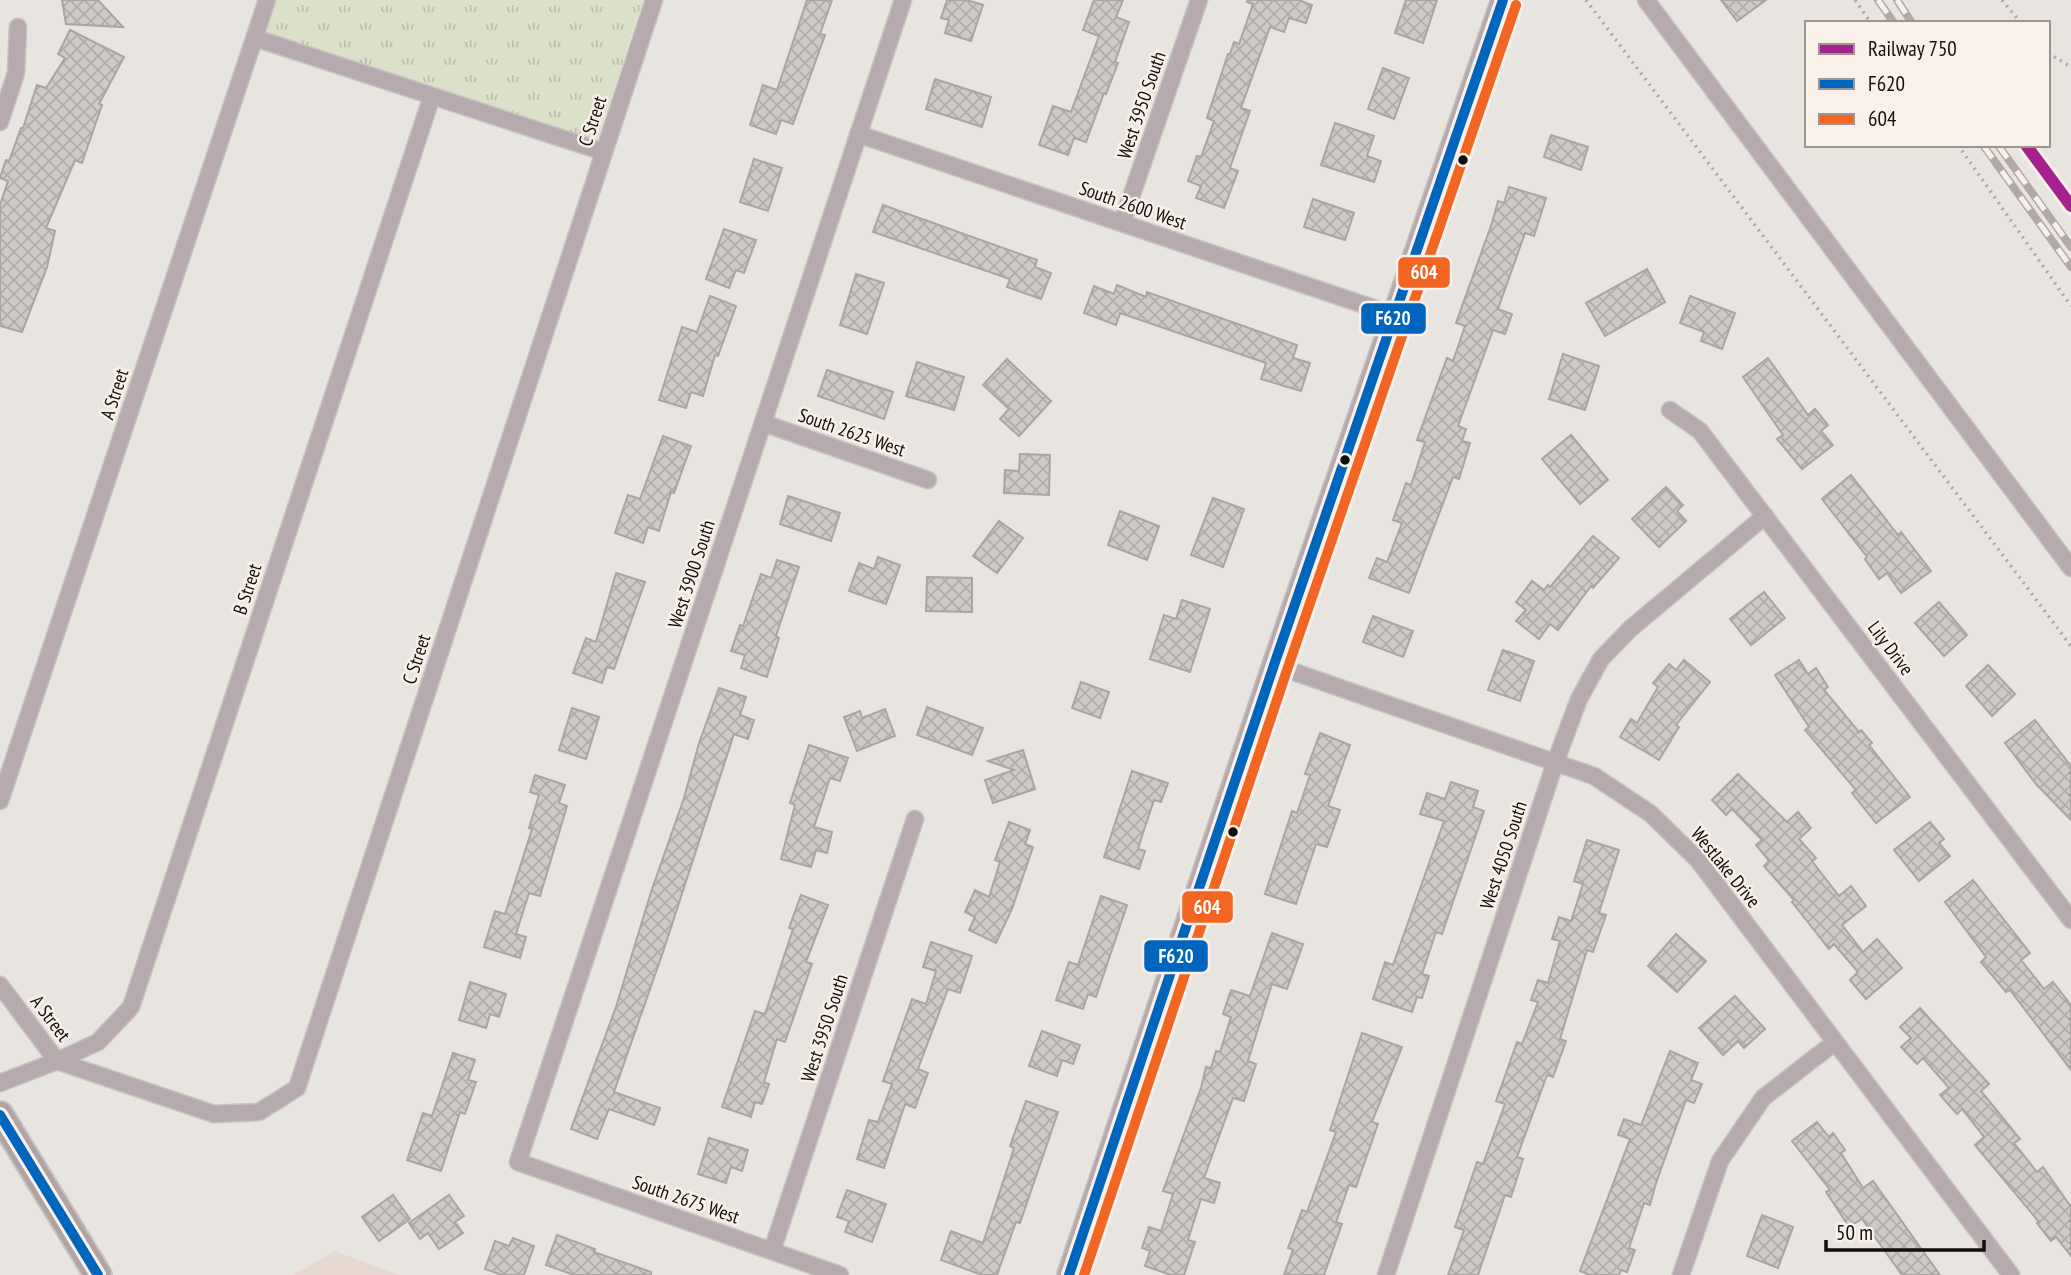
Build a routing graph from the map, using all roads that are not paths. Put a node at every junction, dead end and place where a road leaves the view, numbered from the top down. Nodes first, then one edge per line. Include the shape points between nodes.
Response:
1 (267, 0) edge
2 (654, 0) edge
3 (903, 0) edge
4 (1199, 0) edge
5 (1503, 0) edge
6 (1646, 0) edge
7 (18, 27) dead end
8 (255, 38) junction
9 (432, 96) junction
10 (0, 122) edge
11 (858, 134) junction
12 (604, 152) junction
13 (1122, 223) junction
14 (1394, 316) junction
15 (1670, 410) dead end
16 (763, 423) junction
17 (928, 480) dead end
18 (1765, 516) junction
19 (2071, 568) edge
20 (1274, 665) junction
21 (1555, 763) junction
22 (0, 801) edge
23 (915, 819) dead end
24 (2071, 920) edge
25 (0, 985) edge
26 (1835, 1042) junction
27 (57, 1061) junction
28 (0, 1083) edge
29 (0, 1115) edge
30 (519, 1162) joint
31 (772, 1251) junction
32 (98, 1275) edge
33 (840, 1275) edge
34 (1069, 1275) edge
35 (1386, 1275) edge
36 (1681, 1275) edge
37 (2011, 1275) edge

1 - 8 street, A Street
2 - 12 street, C Street
3 - 11 street, West 3900 South
4 - 13 street, West 3950 South
5 - 14 street
6 - 19 street
7 - 10 street via 16,73
8 - 9 street
8 - 22 street, A Street
9 - 12 street
9 - 27 street, B Street via 131,1007 98,1042
11 - 13 street, South 2600 West
11 - 16 street, West 3900 South
12 - 27 street, C Street via 297,1088 260,1112 214,1114
13 - 14 street, South 2600 West
14 - 20 street
15 - 18 street, Lily Drive via 1700,431
16 - 17 street, South 2625 West
16 - 30 street, West 3900 South
18 - 21 street, West 4050 South via 1630,629 1601,659 1579,699
18 - 24 street, Lily Drive
20 - 21 street, Westlake Drive
20 - 34 street
21 - 26 street, Westlake Drive via 1594,776 1651,814 1688,850
21 - 35 street, West 4050 South
23 - 31 street, West 3950 South
25 - 27 street, A Street
26 - 36 street via 1763,1098 1720,1161
26 - 37 street, Westlake Drive
27 - 28 street, A Street
29 - 32 main road
30 - 31 street, South 2675 West
31 - 33 street, South 2675 West

